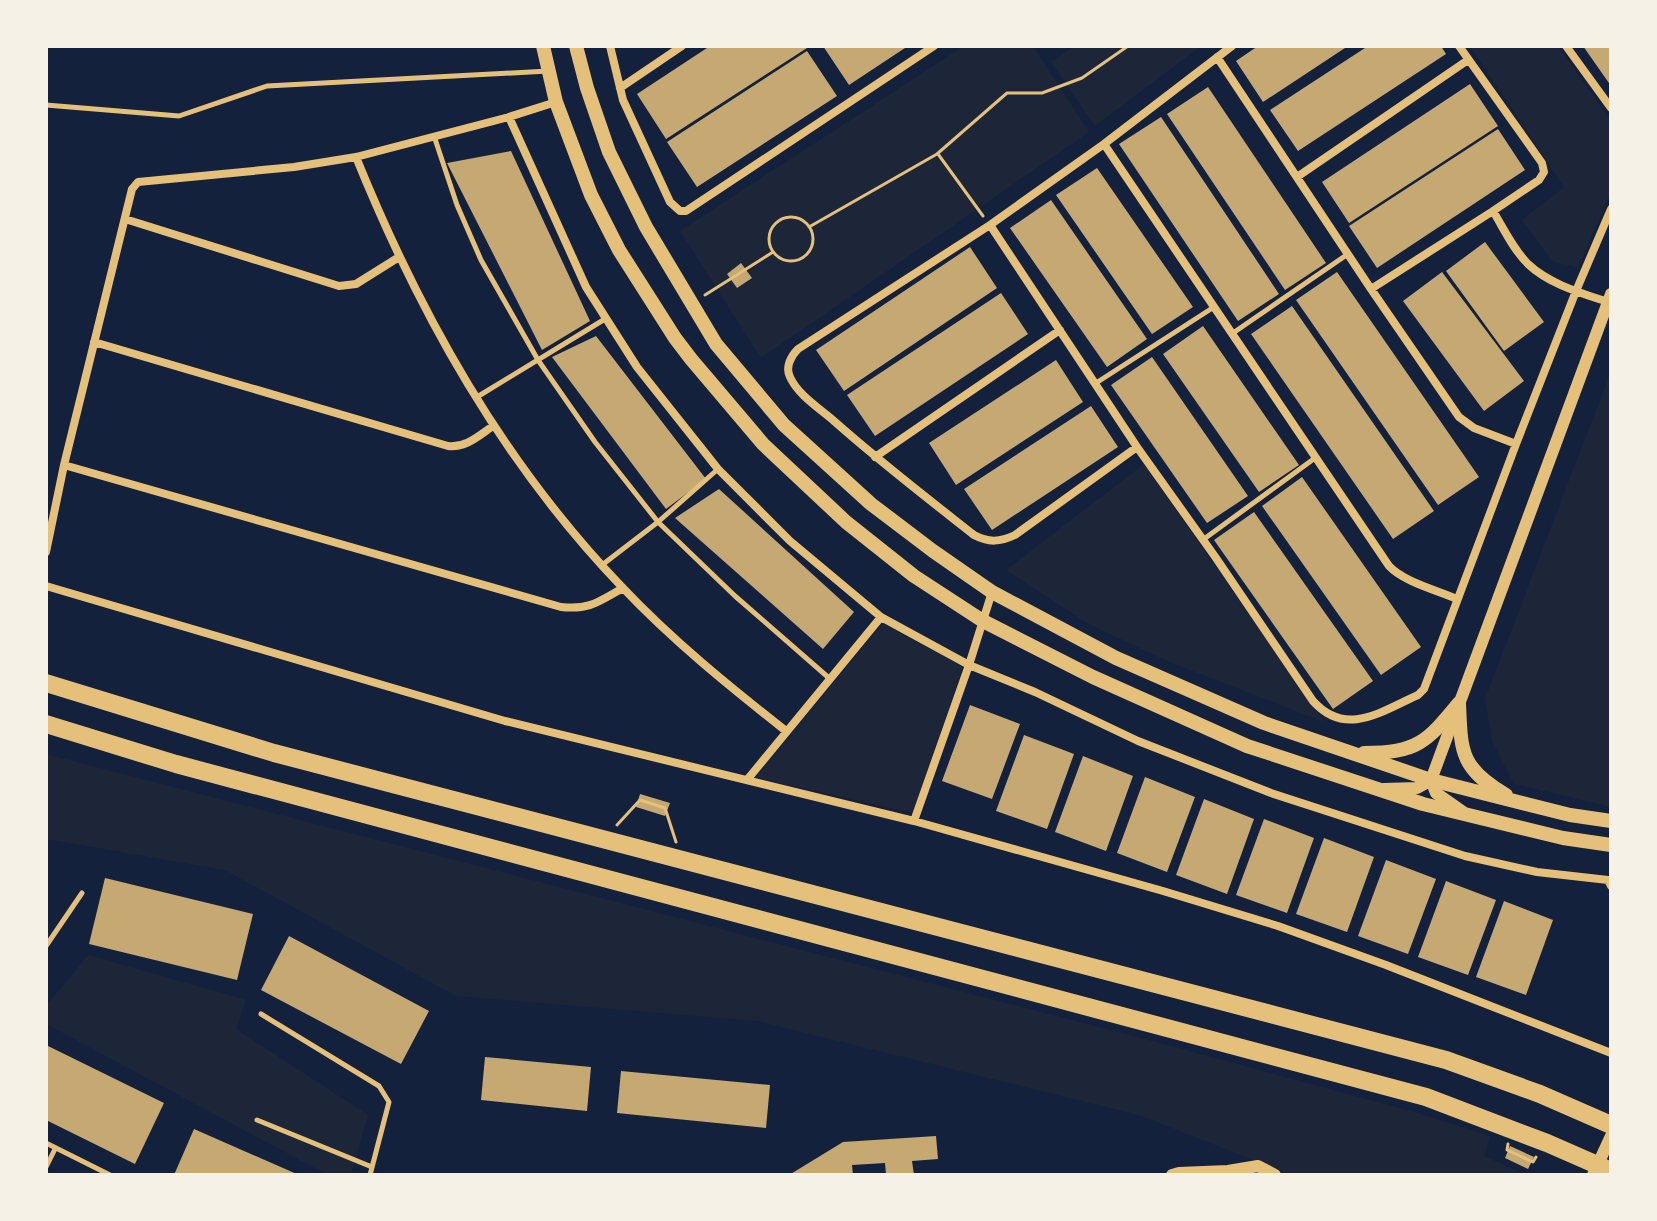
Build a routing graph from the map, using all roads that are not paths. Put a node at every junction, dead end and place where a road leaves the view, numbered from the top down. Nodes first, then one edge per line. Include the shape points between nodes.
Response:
1 (543, 46) edge
2 (576, 46) edge
3 (610, 46) edge
4 (682, 46) edge
5 (934, 46) edge
6 (1232, 46) edge
7 (1459, 46) edge
8 (1566, 46) edge
9 (1217, 57) junction
10 (1468, 60) junction
11 (549, 71) junction
12 (620, 88) junction
13 (556, 102) junction
14 (46, 105) edge
15 (1611, 108) edge
16 (509, 117) junction
17 (434, 136) junction
18 (1104, 144) junction
19 (356, 157) junction
20 (1297, 177) junction
21 (1611, 209) edge
22 (1493, 211) junction
23 (125, 219) junction
24 (990, 225) junction
25 (1348, 254) junction
26 (399, 257) junction
27 (1371, 289) junction
28 (1576, 291) junction
29 (1610, 298) edge
30 (1214, 307) junction
31 (606, 319) junction
32 (1060, 330) junction
33 (1232, 334) junction
34 (94, 342) junction
35 (538, 360) junction
36 (1095, 384) junction
37 (476, 397) junction
38 (784, 425) junction
39 (493, 426) junction
40 (763, 444) junction
41 (1516, 444) junction
42 (1137, 447) junction
43 (875, 457) junction
44 (1315, 457) junction
45 (64, 465) junction
46 (718, 469) junction
47 (658, 522) junction
48 (1203, 540) junction
49 (46, 552) edge
50 (602, 565) junction
51 (46, 586) edge
52 (623, 588) junction
53 (992, 592) junction
54 (1457, 599) junction
55 (881, 617) junction
56 (983, 621) junction
57 (969, 665) junction
58 (829, 678) junction
59 (46, 683) edge
60 (1459, 703) junction
61 (46, 724) edge
62 (786, 731) junction
63 (1352, 753) junction
64 (747, 780) junction
65 (1431, 780) junction
66 (1378, 789) junction
67 (1519, 802) junction
68 (1468, 815) junction
69 (914, 821) junction
70 (1611, 821) edge
71 (1611, 845) edge
72 (1611, 886) edge
73 (82, 893) dead end
74 (46, 946) edge
75 (261, 1014) dead end
76 (1611, 1053) edge
77 (257, 1120) dead end
78 (1611, 1125) edge
79 (1611, 1136) edge
80 (46, 1143) edge
81 (55, 1149) junction
82 (46, 1167) edge
83 (372, 1167) junction
84 (1611, 1171) edge
85 (110, 1175) edge
86 (370, 1175) edge
87 (1172, 1175) edge
88 (1275, 1175) edge
89 (1593, 1175) edge

1 - 11 main road
2 - 38 main road via 609,152 646,227 716,344
3 - 12 street
4 - 12 street
5 - 12 street via 686,211 670,202
6 - 9 street
7 - 10 street
8 - 15 street
9 - 18 street
9 - 20 street
10 - 20 street
10 - 22 street via 1544,172
11 - 13 main road
11 - 14 lane via 267,86 179,116
13 - 16 street
13 - 40 main road via 591,195 619,250 683,349
16 - 17 street
16 - 31 street via 586,287
17 - 19 street
17 - 35 lane via 481,260
18 - 24 street
18 - 30 street
19 - 23 street via 142,180 132,189
19 - 26 street
20 - 25 street
21 - 28 street
22 - 27 street
22 - 28 street via 1528,263
23 - 26 street via 339,286 356,284
23 - 34 street
24 - 32 street
24 - 43 street via 792,355 790,378 803,395
25 - 27 street
25 - 33 lane
26 - 37 street
27 - 41 street via 1459,417
28 - 29 street
28 - 41 street
29 - 60 street
30 - 33 street
30 - 36 lane
31 - 35 lane
31 - 46 street
32 - 36 street
32 - 43 street
33 - 44 street
34 - 39 street via 448,446 466,444
34 - 45 street
35 - 37 lane
35 - 47 lane
36 - 42 street
37 - 39 street
38 - 40 main road
38 - 53 main road via 871,504
39 - 50 street
40 - 56 main road via 846,522
41 - 54 street
42 - 43 street via 1015,535 993,542 974,535
42 - 48 street
44 - 48 lane
44 - 54 street via 1395,572
45 - 49 street
45 - 52 street via 561,607 579,609
46 - 47 lane
46 - 55 street via 790,541
47 - 50 lane
47 - 58 lane
48 - 54 street via 1313,701 1335,718 1363,720 1418,695
50 - 52 street
51 - 64 street via 505,721
52 - 62 street via 718,677
53 - 56 street
53 - 63 main road via 1116,658 1264,723
55 - 57 street
55 - 58 street
56 - 57 street
56 - 66 main road via 1247,746
57 - 69 street
57 - 72 street via 1138,741 1271,793 1465,856 1608,880
58 - 62 street
59 - 78 highway via 274,753 1446,1060
60 - 63 main road via 1435,732 1401,751
60 - 65 street
60 - 67 main road via 1467,760 1479,778
61 - 84 highway via 176,764 1426,1097
62 - 64 street
63 - 65 main road
64 - 69 street
65 - 66 street via 1417,788
65 - 67 main road
65 - 68 street via 1436,793
66 - 68 main road
67 - 70 main road
68 - 71 main road
69 - 76 street via 1278,926
73 - 74 lane
75 - 83 lane via 379,1086 389,1102
77 - 83 lane
79 - 89 street
80 - 81 lane
81 - 82 lane
81 - 85 lane
83 - 86 lane
87 - 88 street via 1258,1166

